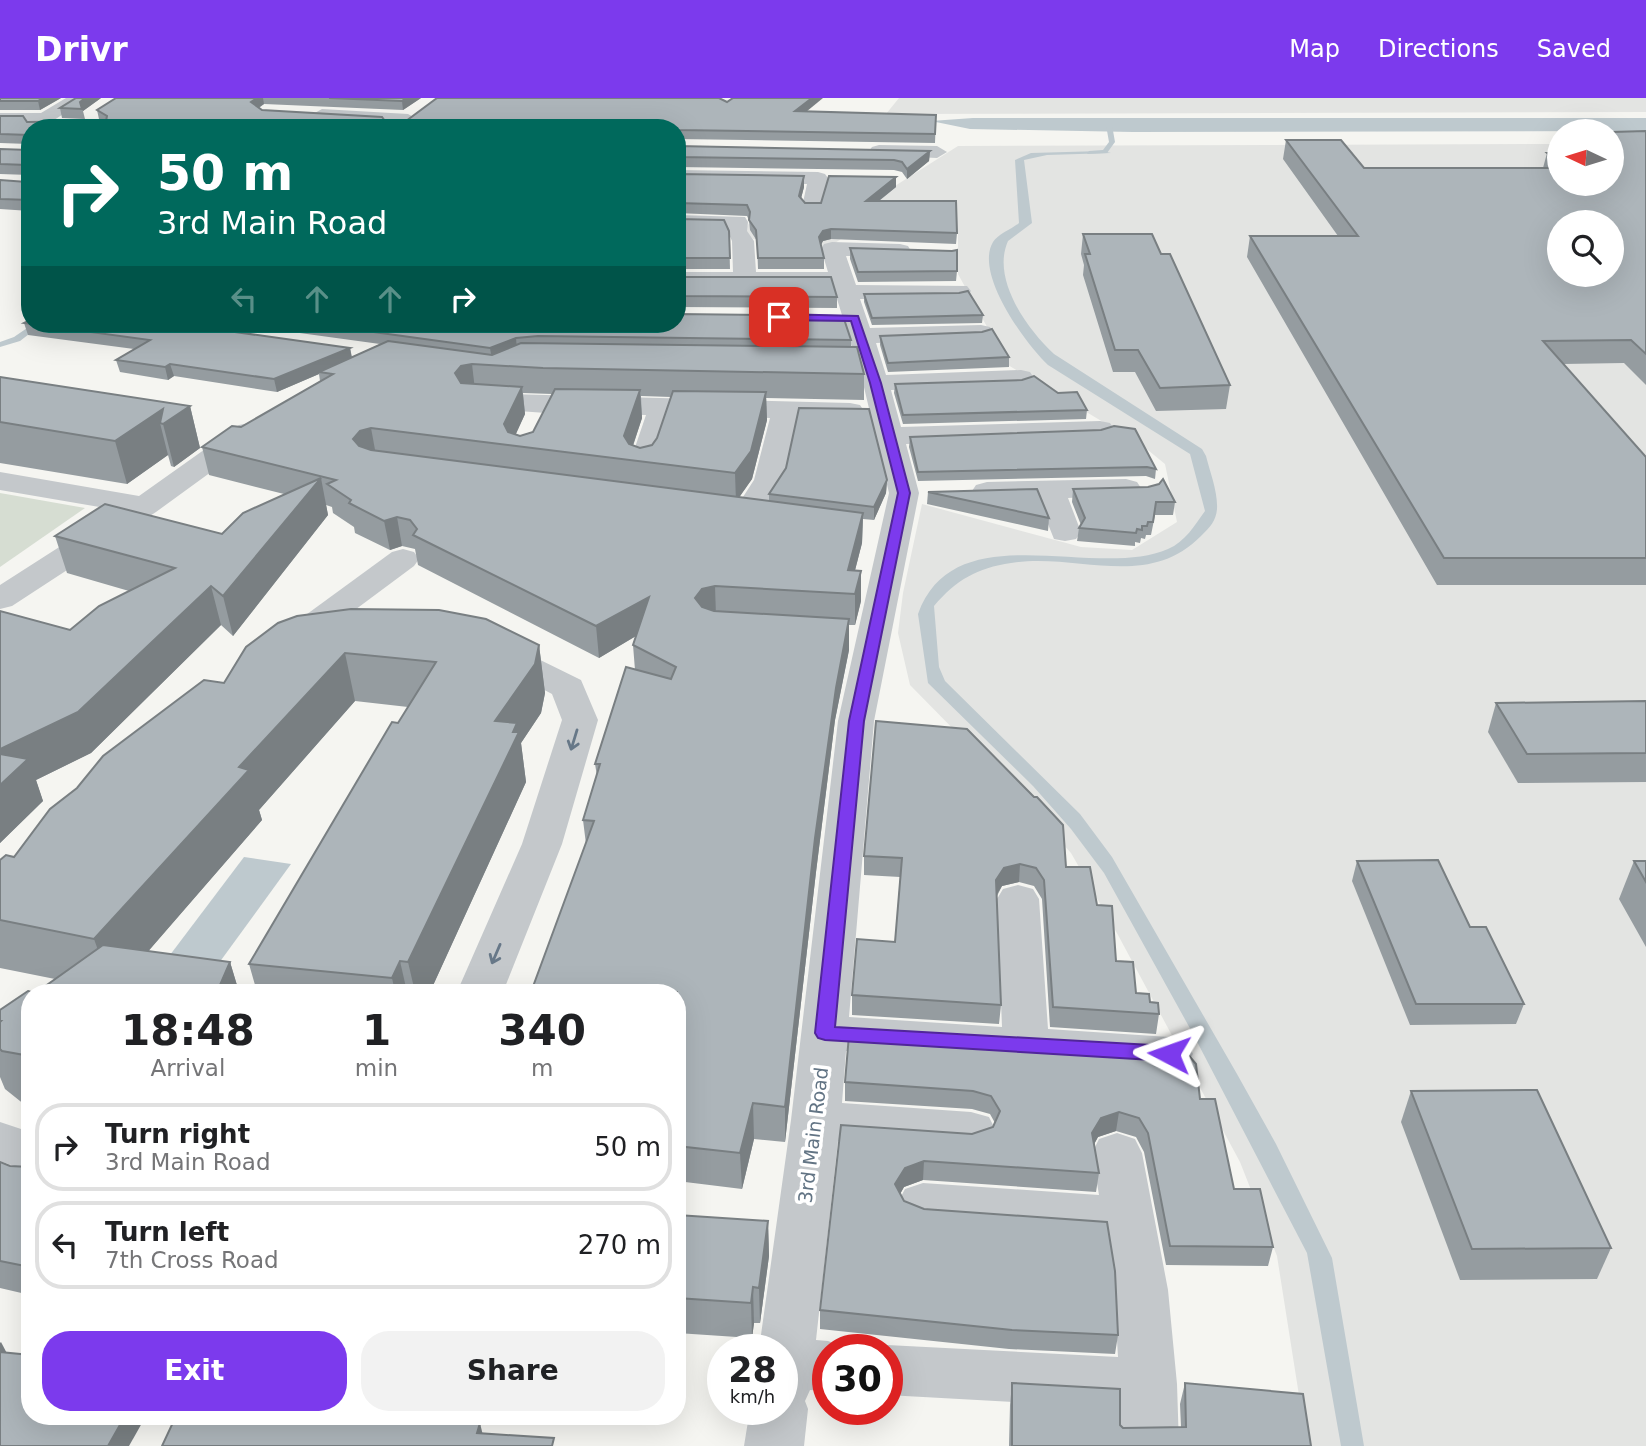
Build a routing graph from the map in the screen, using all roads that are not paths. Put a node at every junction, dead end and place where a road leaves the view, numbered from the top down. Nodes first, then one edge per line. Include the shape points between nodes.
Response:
1 (34, 98) edge
2 (79, 98) edge
3 (424, 108) edge
4 (301, 113) edge
5 (0, 118) edge
6 (40, 119) edge
7 (362, 119) edge
8 (408, 119) edge
9 (21, 121) edge
10 (21, 124) edge
11 (0, 131) edge
12 (857, 150) edge
13 (937, 152) dead end
14 (686, 178) edge
15 (818, 178) junction
16 (843, 179) edge
17 (812, 207) edge
18 (686, 221) edge
19 (925, 252) edge
20 (686, 279) edge
21 (745, 279) junction
22 (959, 290) edge
23 (981, 332) edge
24 (859, 350) junction
25 (1021, 378) edge
26 (475, 401) edge
27 (662, 408) junction
28 (785, 411) junction
29 (266, 418) edge
30 (1100, 429) edge
31 (643, 465) edge
32 (0, 481) edge
33 (1146, 488) edge
34 (1050, 490) junction
35 (931, 493) junction
36 (145, 506) junction
37 (745, 517) edge
38 (1065, 532) dead end
39 (403, 559) dead end
40 (0, 599) edge
41 (339, 645) edge
42 (460, 646) edge
43 (1018, 899) dead end
44 (483, 984) edge
45 (825, 1033) junction
46 (1026, 1045) junction
47 (1169, 1054) edge
48 (816, 1120) junction
49 (971, 1131) edge
50 (0, 1141) edge
51 (21, 1149) edge
52 (1117, 1153) dead end
53 (923, 1205) edge
54 (1128, 1219) junction
55 (798, 1334) edge
56 (903, 1371) edge
57 (1148, 1384) junction
58 (781, 1425) edge
59 (774, 1446) edge
60 (1149, 1446) edge

1 - 5 street
2 - 6 street
3 - 8 street
4 - 7 street
5 - 9 street
10 - 11 street
12 - 13 street via 894,144
14 - 15 street via 734,186
15 - 16 street
15 - 17 street
18 - 21 street via 737,222
19 - 24 street, 3rd Main Road via 832,249
20 - 21 street
21 - 24 street
22 - 24 street
23 - 24 street
24 - 25 street
24 - 28 street
24 - 30 street
24 - 35 street, 3rd Main Road
26 - 27 street via 540,417
27 - 28 street
27 - 31 street
28 - 37 street via 769,480
29 - 36 street
32 - 36 street
33 - 34 street
34 - 35 street
34 - 38 street
35 - 45 street, 3rd Main Road via 880,534 860,638
36 - 40 street
39 - 41 street via 266,660
42 -> 44 street via 508,657 568,688 580,720 542,844
43 - 46 street
45 - 46 street
45 - 48 street, 3rd Main Road
46 - 47 street
48 - 49 street
48 - 55 street, 3rd Main Road
50 - 51 street
52 - 54 street
53 - 54 street
54 - 57 street
56 - 57 street
57 - 60 street
58 - 59 street, 3rd Main Road

